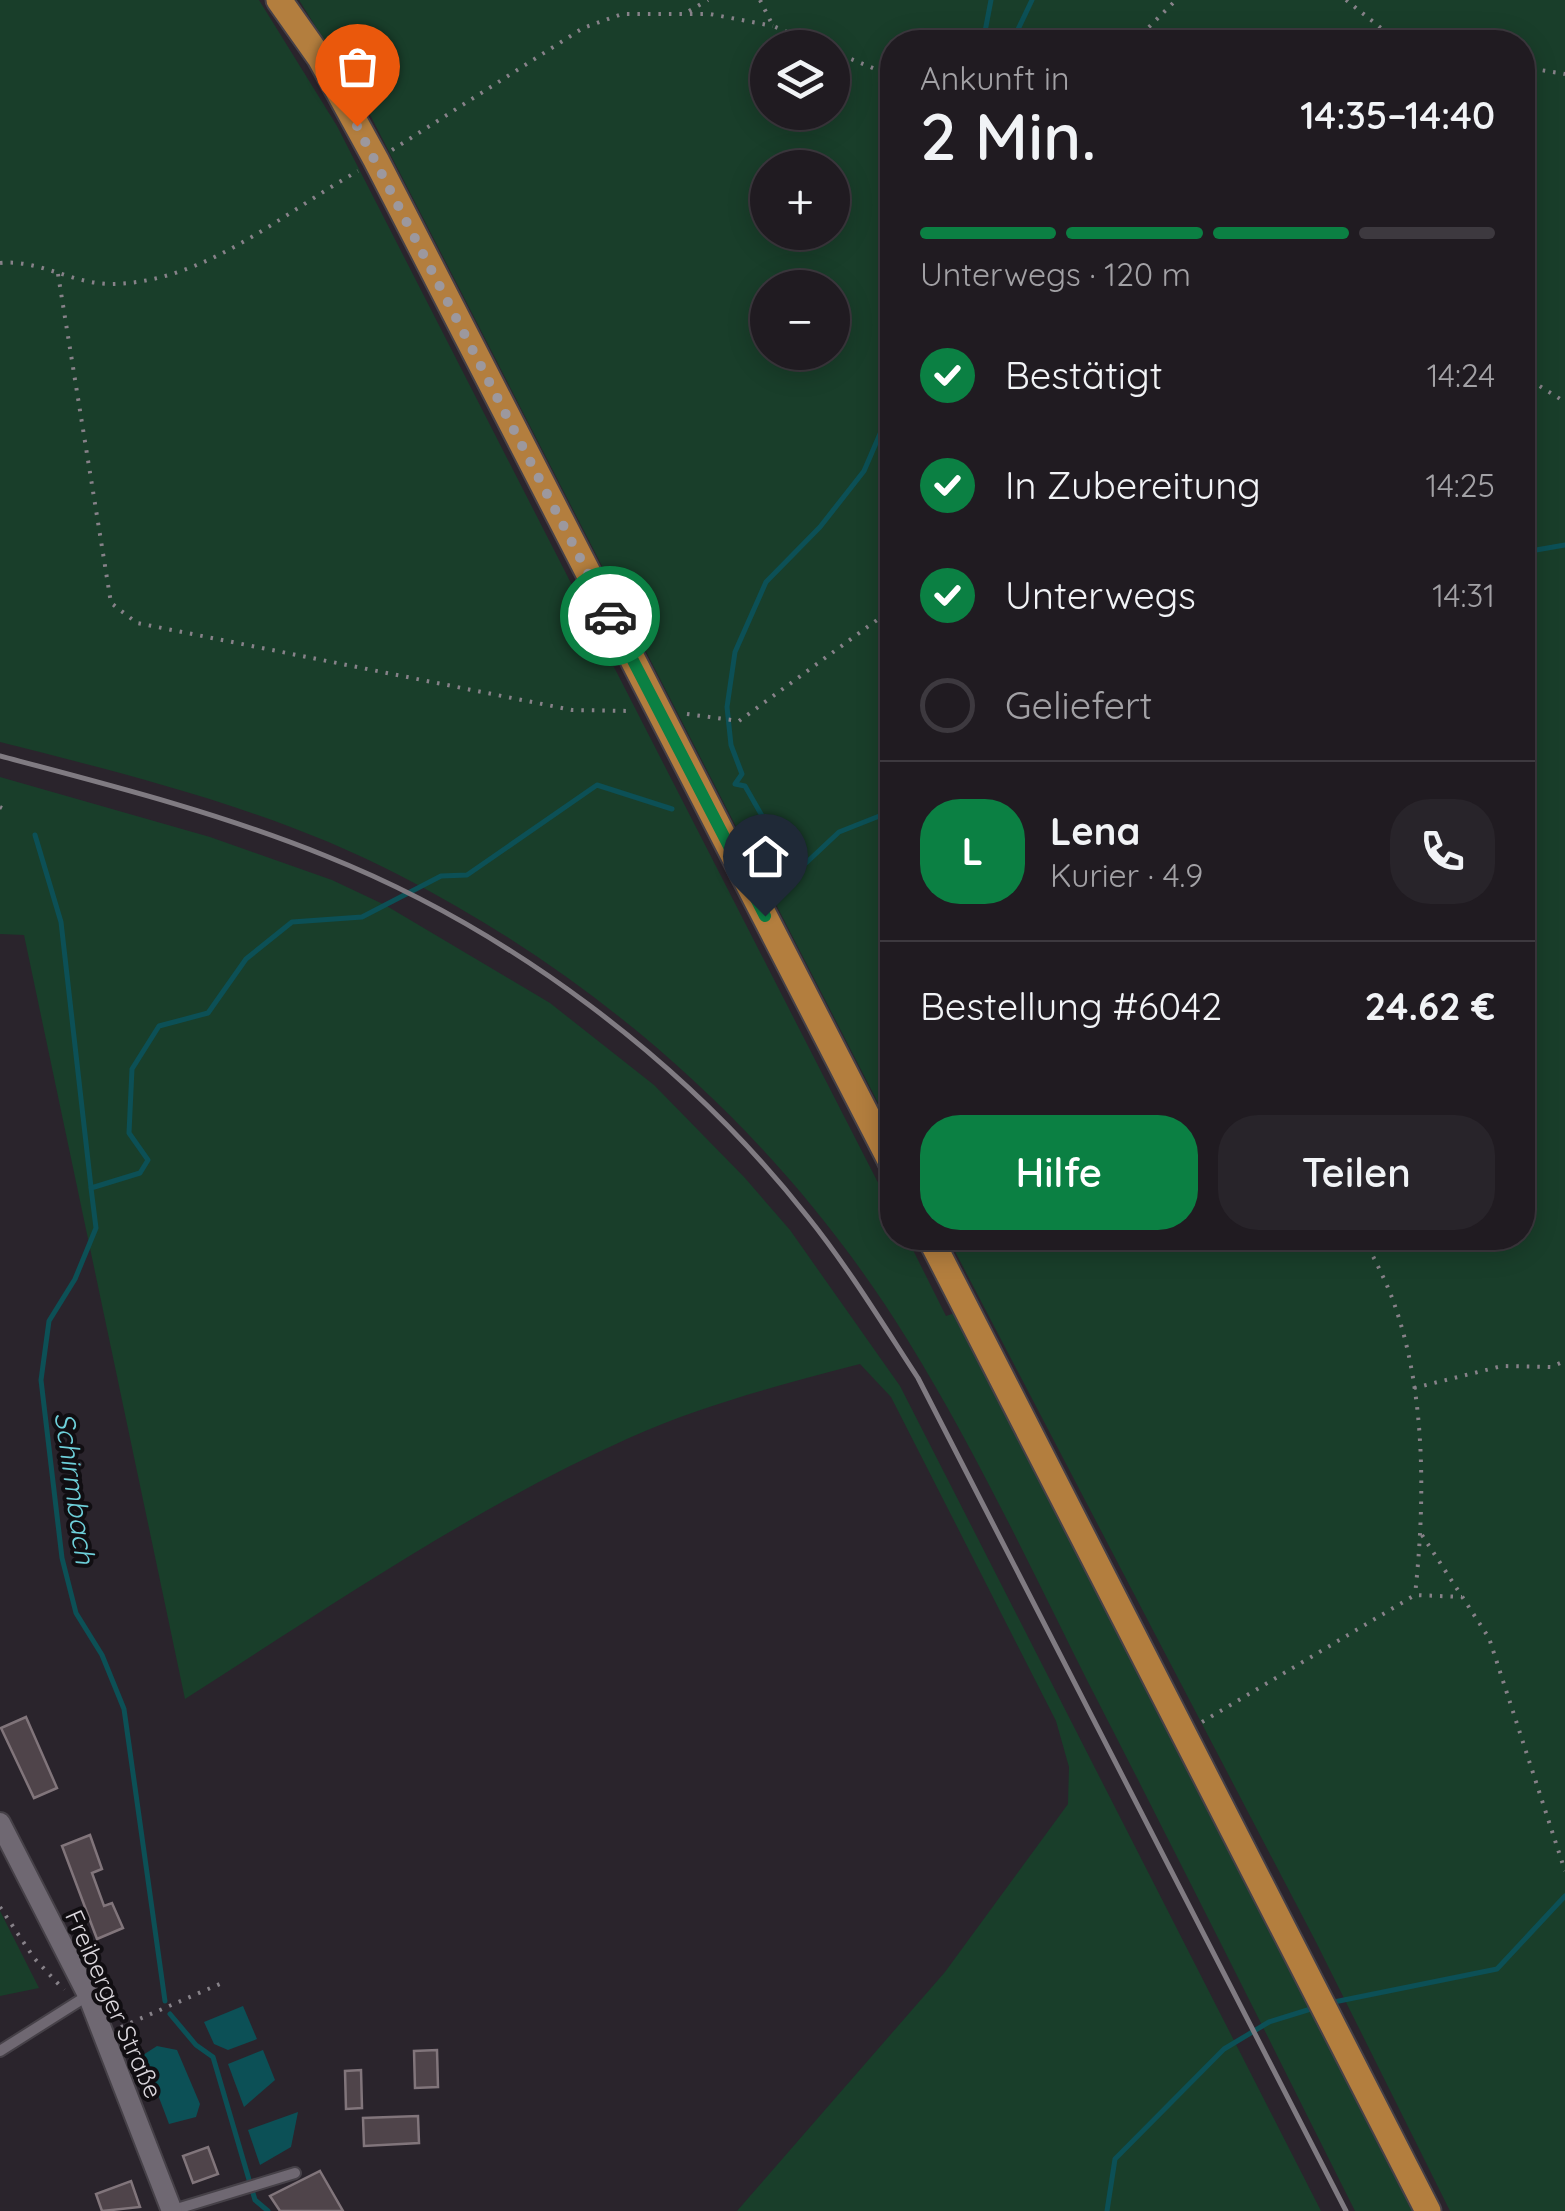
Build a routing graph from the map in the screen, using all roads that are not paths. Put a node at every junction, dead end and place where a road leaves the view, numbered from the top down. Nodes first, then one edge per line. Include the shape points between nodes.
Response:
1 (279, 0) edge
2 (880, 1141) edge
3 (936, 1250) edge
4 (0, 1823) edge
5 (83, 1998) junction
6 (0, 2051) edge
7 (296, 2173) dead end
8 (171, 2211) edge
9 (1428, 2211) edge

1 - 2 main road via 376,160
3 - 9 main road
4 - 5 street, Freiberger Straße
5 - 6 lane
5 - 8 street, Freiberger Straße via 104,2034
7 - 8 lane

